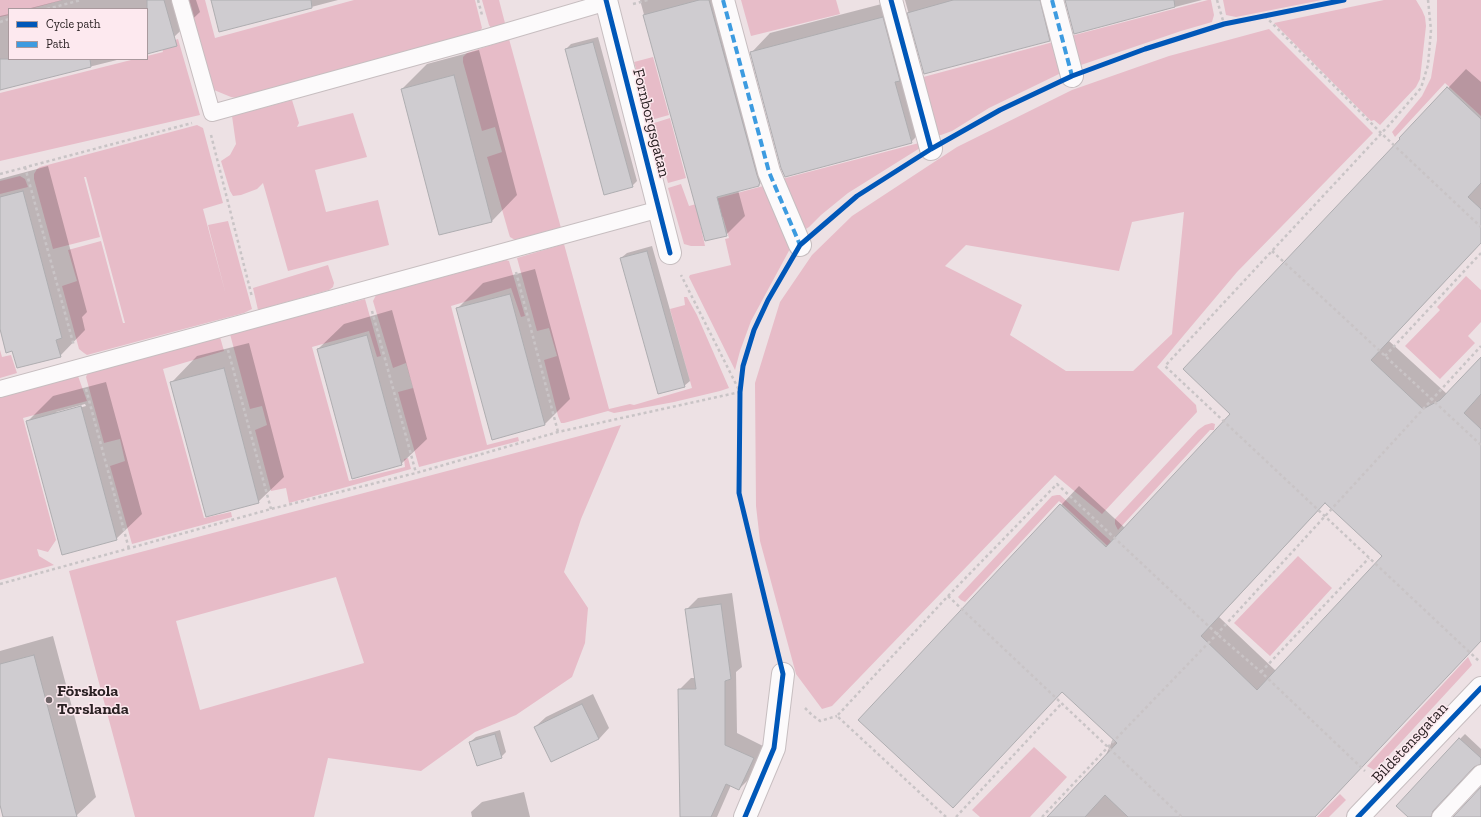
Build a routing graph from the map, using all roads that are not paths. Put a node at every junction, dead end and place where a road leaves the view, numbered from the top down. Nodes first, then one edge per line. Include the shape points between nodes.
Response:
1 (180, 0) edge
2 (724, 0) edge
3 (891, 0) edge
4 (1052, 0) edge
5 (607, 1) edge
6 (1072, 76) dead end
7 (932, 149) dead end
8 (660, 209) junction
9 (800, 244) dead end
10 (670, 254) road end
11 (0, 389) edge
12 (783, 674) dead end
13 (1481, 688) edge
14 (1481, 774) edge
15 (745, 817) edge
16 (1358, 817) edge
17 (1440, 817) edge

1 - 5 lane via 210,116
2 - 9 street via 769,172
3 - 7 street
4 - 6 street
5 - 8 street, Fornborgsgatan
8 - 10 street, Fornborgsgatan
8 - 11 lane
12 - 15 street via 774,748
13 - 16 street, Bildstensgatan
14 - 17 lane

